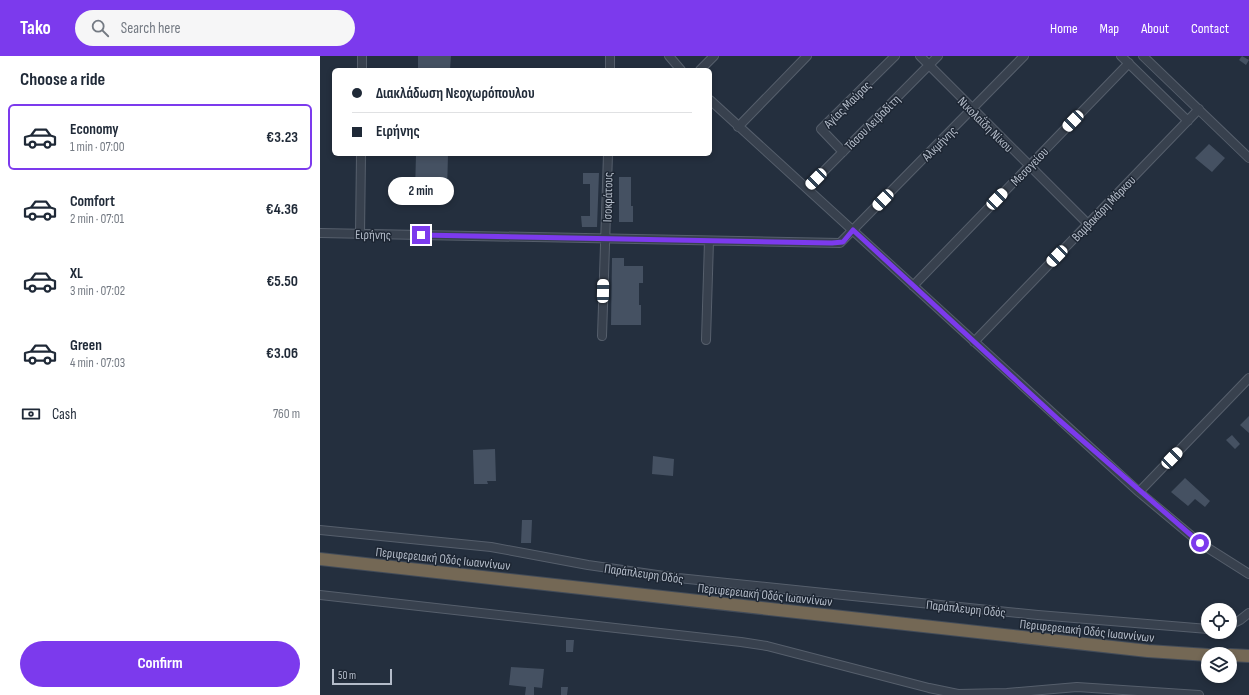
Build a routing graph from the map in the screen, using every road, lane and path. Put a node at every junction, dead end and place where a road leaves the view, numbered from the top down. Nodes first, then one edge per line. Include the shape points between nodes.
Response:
1 (362, 56) edge
2 (610, 56) edge
3 (668, 56) edge
4 (714, 56) edge
5 (807, 56) edge
6 (894, 56) edge
7 (920, 56) edge
8 (938, 56) edge
9 (1024, 56) edge
10 (1121, 56) edge
11 (1143, 56) edge
12 (1129, 63) junction
13 (929, 65) junction
14 (362, 68) edge
15 (610, 68) edge
16 (679, 68) edge
17 (702, 68) edge
18 (712, 102) edge
19 (972, 109) junction
20 (1199, 109) junction
21 (1188, 121) junction
22 (738, 127) junction
23 (843, 152) junction
24 (361, 156) edge
25 (608, 156) edge
26 (1249, 158) edge
27 (1029, 167) junction
28 (807, 188) junction
29 (1088, 224) junction
30 (853, 230) junction
31 (320, 233) edge
32 (360, 234) junction
33 (605, 239) junction
34 (709, 241) junction
35 (913, 286) junction
36 (602, 336) dead end
37 (706, 340) dead end
38 (974, 342) junction
39 (1249, 378) edge
40 (1139, 492) junction
41 (320, 530) edge
42 (320, 559) edge
43 (1249, 574) edge
44 (320, 595) edge
45 (1249, 613) edge
46 (1237, 622) edge
47 (1201, 628) edge
48 (1201, 654) edge
49 (1237, 656) edge
50 (1249, 656) edge
51 (1199, 695) edge

1 - 14 street
2 - 15 street
3 - 16 street
4 - 17 street
5 - 22 street
6 - 23 street, Αγίας Μαύρας via 821,129
7 - 13 street, Νικολαΐδη Νίκου
8 - 13 street, Τάσου Λειβαδίτη
9 - 19 street, Αλκμήνης
10 - 12 street
11 - 20 street
12 - 21 street
12 - 27 street, Μεσογείου
13 - 19 street, Νικολαΐδη Νίκου
13 - 23 street, Τάσου Λειβαδίτη
18 - 22 street
19 - 27 street, Νικολαΐδη Νίκου
19 - 30 street, Αλκμήνης
20 - 21 street, Βαμβακάρη Μάρκου
20 - 26 street
21 - 29 street, Βαμβακάρη Μάρκου
22 - 28 street
23 - 28 street, Τάσου Λειβαδίτη
24 - 32 street
25 - 33 street, Ισοκράτους
27 - 29 street, Νικολαΐδη Νίκου
27 - 35 street, Μεσογείου
28 - 30 street
29 - 38 street, Βαμβακάρη Μάρκου
30 - 34 street, Ειρήνης via 844,241 837,243
30 - 35 street
31 - 32 street, Ειρήνης
32 - 33 street, Ειρήνης
33 - 34 street, Ειρήνης
33 - 36 street, Ισοκράτους
34 - 37 street
35 - 38 street
38 - 40 street
39 - 40 street
40 - 43 street via 1211,551
41 - 47 street, Παράπλευρη Οδός via 490,547 678,578 1038,615
42 - 48 highway, Περιφερειακή Οδός Ιωαννίνων via 1140,650
44 - 51 street via 747,643 958,694 1077,687
45 - 46 street
49 - 50 highway

